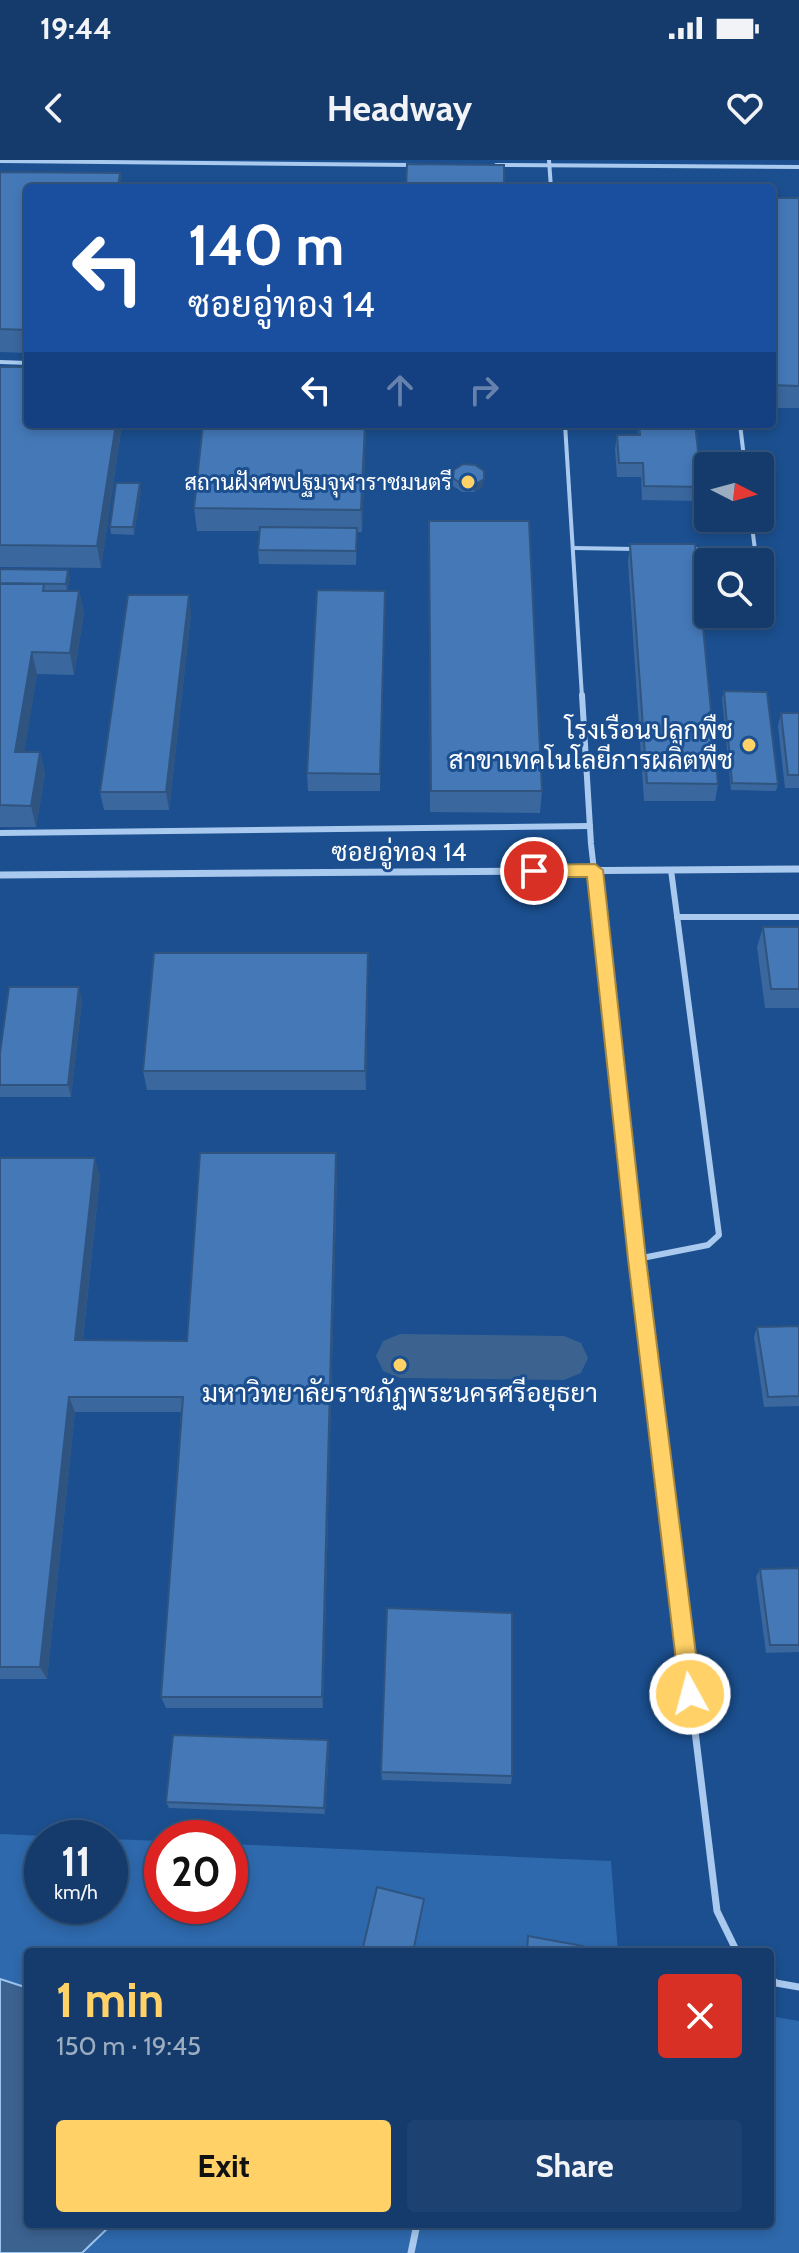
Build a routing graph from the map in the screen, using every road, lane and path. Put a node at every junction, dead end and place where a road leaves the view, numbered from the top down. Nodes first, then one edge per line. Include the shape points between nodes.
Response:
1 (724, 160) edge
2 (0, 161) edge
3 (549, 163) edge
4 (413, 165) edge
5 (489, 165) edge
6 (725, 167) junction
7 (799, 167) edge
8 (551, 184) edge
9 (0, 362) edge
10 (24, 363) edge
11 (565, 428) edge
12 (740, 428) edge
13 (743, 452) edge
14 (753, 532) edge
15 (573, 548) junction
16 (649, 549) edge
17 (679, 549) edge
18 (590, 826) junction
19 (0, 833) edge
20 (799, 869) edge
21 (595, 870) junction
22 (671, 870) junction
23 (0, 875) edge
24 (677, 917) junction
25 (799, 917) edge
26 (637, 1259) junction
27 (735, 1948) edge
28 (774, 1981) edge
29 (799, 1987) edge
30 (416, 2228) edge
31 (411, 2253) edge

1 - 6 lane
2 - 4 lane
3 - 5 lane
3 - 6 lane
3 - 8 lane
6 - 7 lane
9 - 10 lane
11 - 15 lane
12 - 13 lane
14 - 17 lane via 755,550
15 - 16 lane
15 - 18 lane
18 - 19 lane
18 - 21 lane
20 - 22 street, ซอยอู่ทอง 14
21 - 22 street, ซอยอู่ทอง 14
21 - 23 street, ซอยอู่ทอง 14
21 - 26 lane
22 - 24 lane
24 - 25 lane
24 - 26 lane via 719,1235 708,1245
26 - 27 lane via 717,1911
28 - 29 lane
30 - 31 lane

